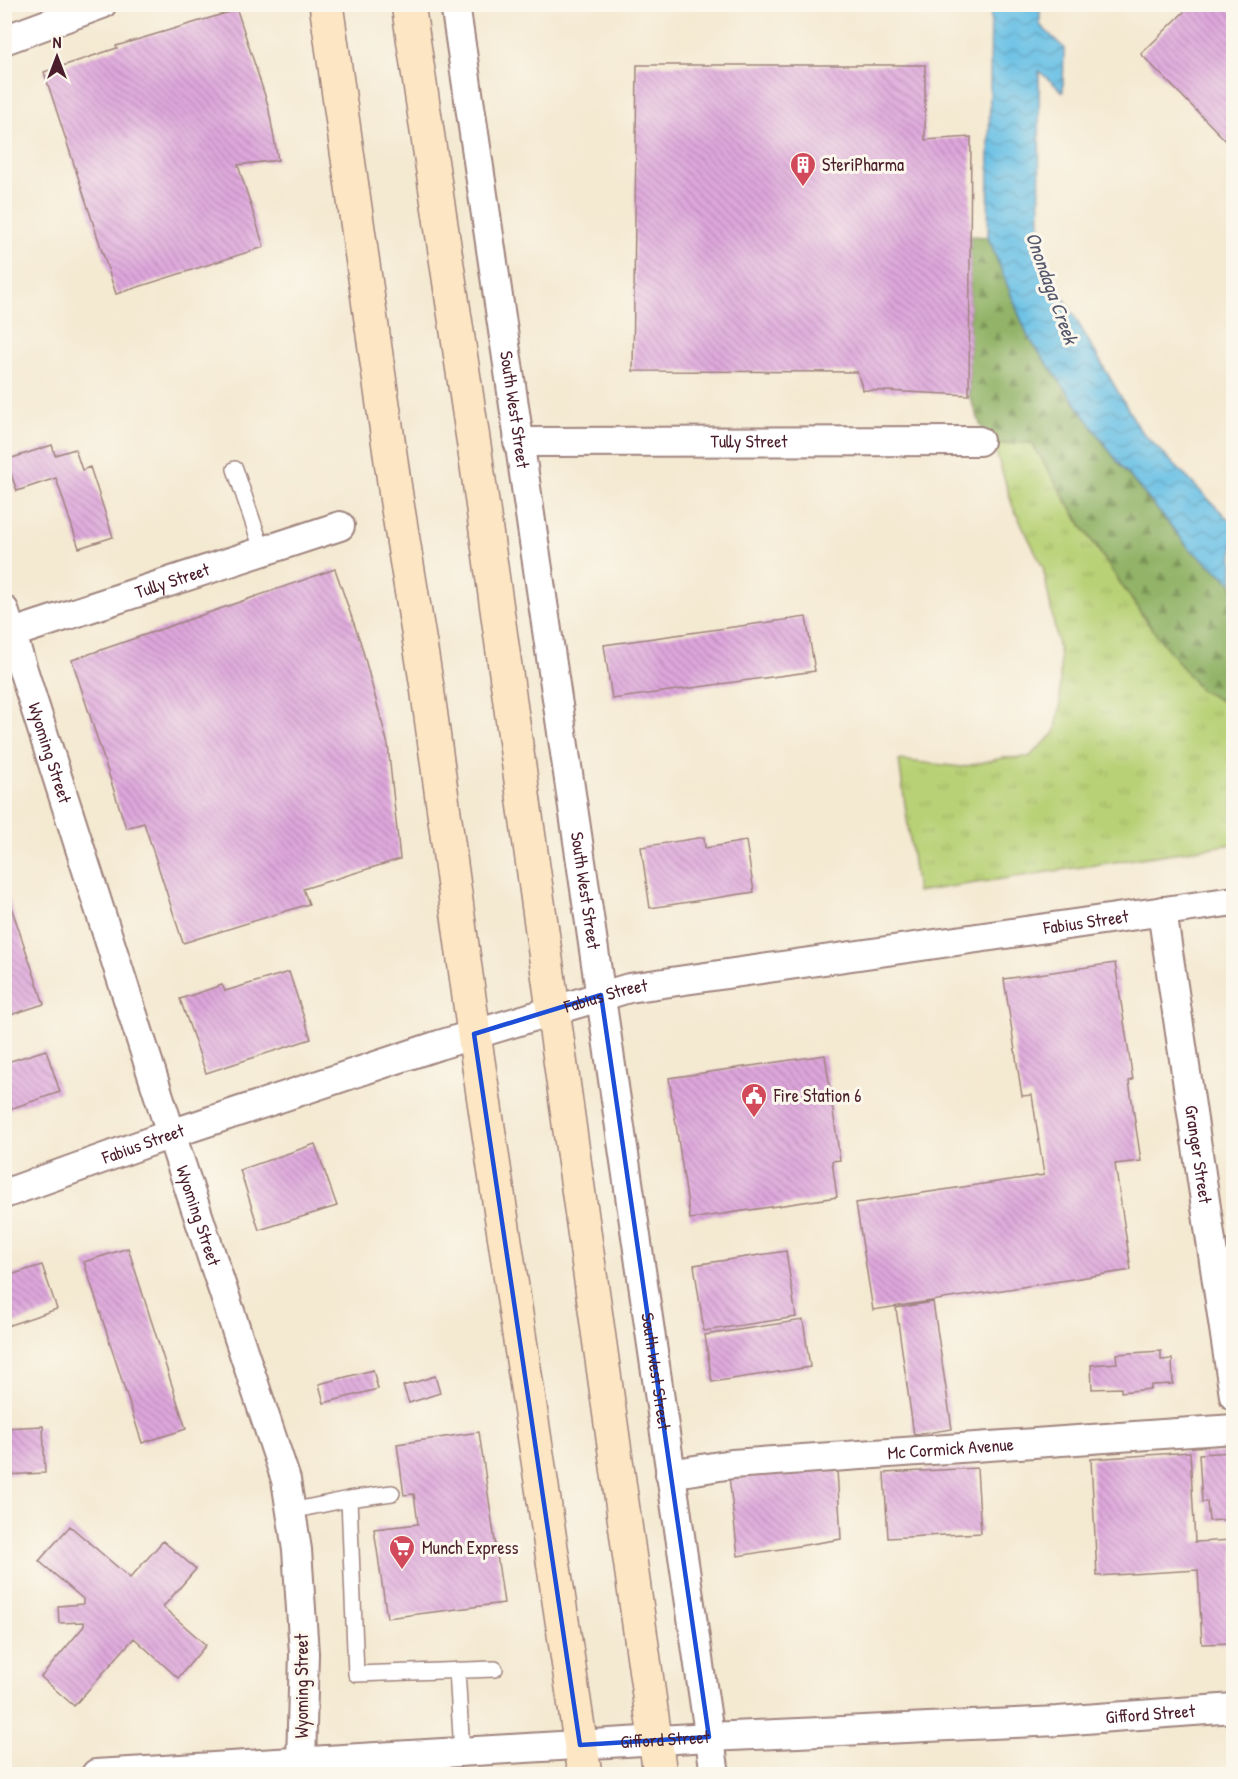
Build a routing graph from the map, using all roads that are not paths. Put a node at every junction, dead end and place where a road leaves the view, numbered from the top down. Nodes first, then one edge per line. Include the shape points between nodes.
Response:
1 (102, 4) edge
2 (326, 4) edge
3 (408, 4) edge
4 (455, 4) edge
5 (4, 40) edge
6 (979, 441) dead end
7 (518, 442) junction
8 (235, 469) dead end
9 (340, 526) dead end
10 (263, 552) junction
11 (7, 626) edge
12 (1233, 902) edge
13 (1162, 911) junction
14 (601, 995) junction
15 (554, 1008) junction
16 (474, 1034) junction
17 (171, 1134) junction
18 (4, 1194) edge
19 (1224, 1275) edge
20 (1233, 1396) edge
21 (1233, 1429) edge
22 (670, 1474) junction
23 (392, 1492) dead end
24 (349, 1499) junction
25 (291, 1511) junction
26 (495, 1669) dead end
27 (457, 1670) junction
28 (1233, 1708) edge
29 (710, 1737) junction
30 (654, 1741) junction
31 (462, 1753) junction
32 (583, 1760) edge
33 (301, 1763) junction
34 (96, 1774) edge
35 (660, 1774) edge
36 (715, 1774) edge

1 - 5 street
2 - 16 main road
3 - 15 main road
4 - 7 street, South West Street
6 - 7 street, Tully Street
7 - 14 street, South West Street
8 - 10 lane
9 - 10 street, Tully Street
10 - 11 street, Tully Street
11 - 17 street, Wyoming Street
12 - 13 street, Fabius Street
13 - 14 street, Fabius Street via 652,983
13 - 19 street, Granger Street
14 - 15 street, Fabius Street
14 - 22 street, South West Street
15 - 16 street, Fabius Street
15 - 30 main road
16 - 17 street, Fabius Street
16 - 32 main road
17 - 18 street, Fabius Street
17 - 25 street, Wyoming Street via 286,1480
19 - 20 street, Granger Street
21 - 22 street, Mc Cormick Avenue via 732,1464
22 - 29 street, South West Street
23 - 24 lane
24 - 25 lane
24 - 27 lane via 356,1674
25 - 33 street, Wyoming Street via 304,1653
26 - 27 lane
27 - 31 lane
28 - 29 street, Gifford Street
29 - 30 street, Gifford Street
29 - 36 street, South West Street
30 - 32 street, Gifford Street
30 - 35 main road
31 - 32 street, Gifford Street
31 - 33 street, Gifford Street
33 - 34 street, Gifford Street

